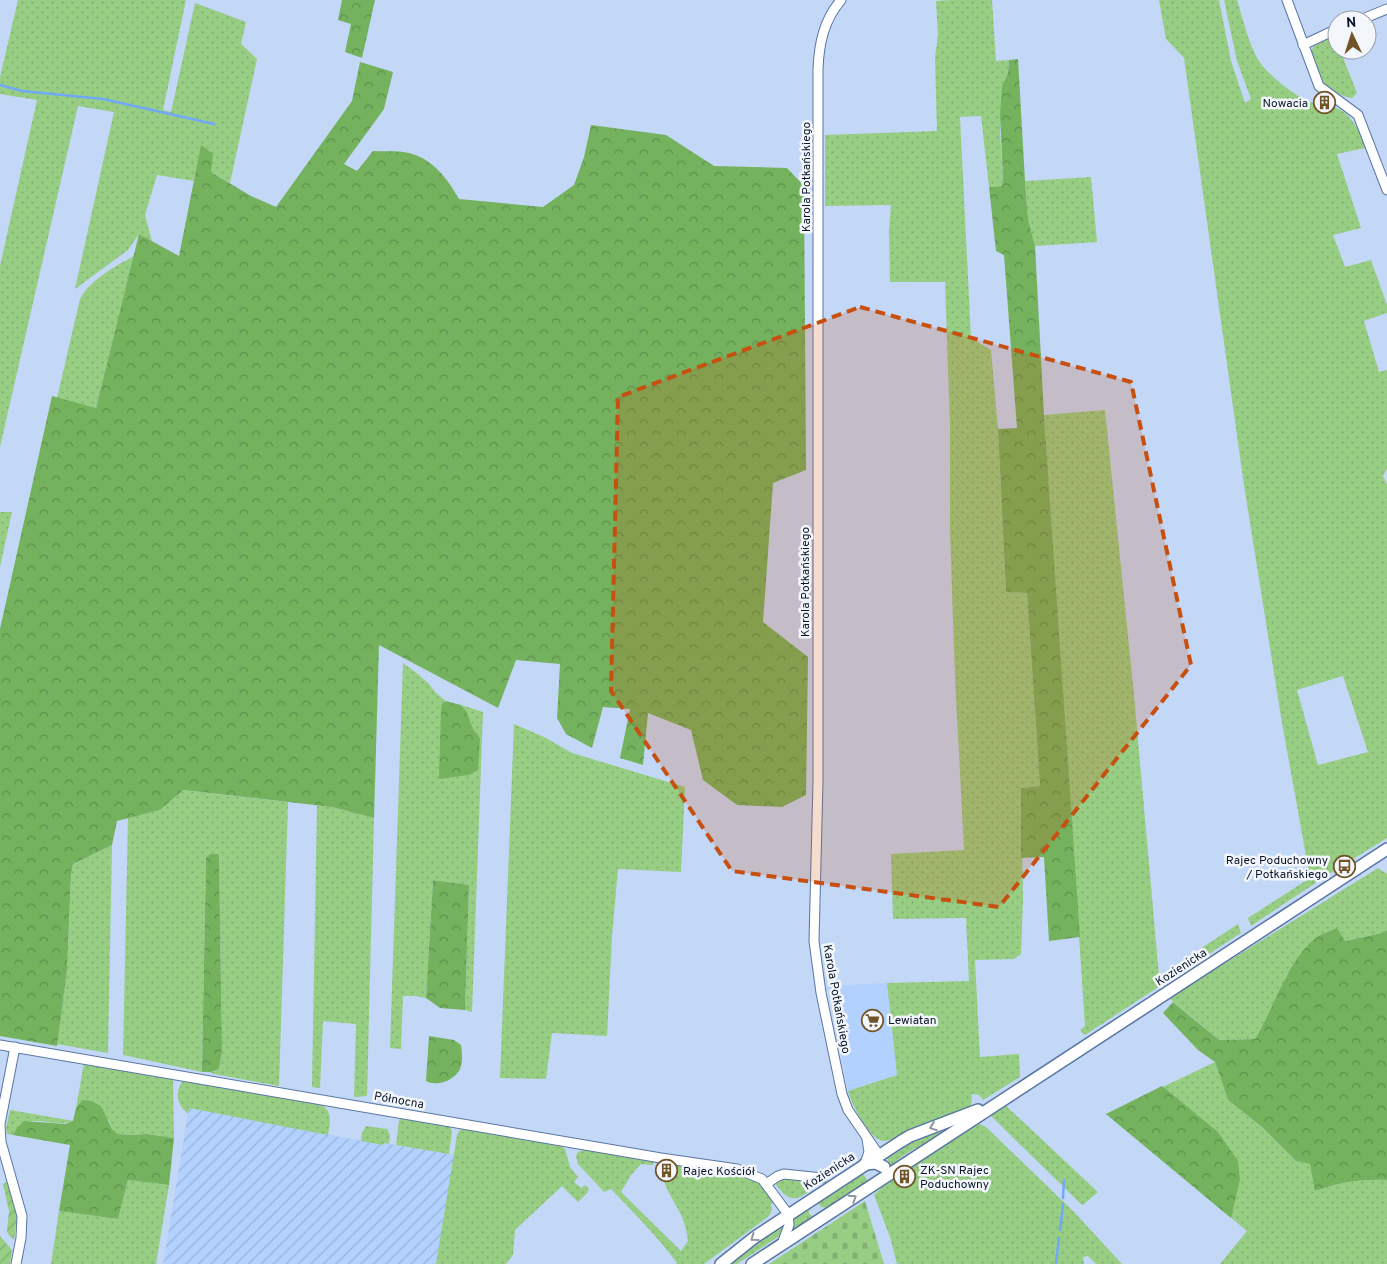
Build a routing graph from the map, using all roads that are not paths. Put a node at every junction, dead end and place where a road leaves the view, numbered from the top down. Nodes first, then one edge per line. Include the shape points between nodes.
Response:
1 (840, 0) edge
2 (1287, 0) edge
3 (1327, 34) edge
4 (1303, 45) junction
5 (1387, 190) edge
6 (1387, 849) edge
7 (0, 1045) edge
8 (15, 1047) junction
9 (989, 1108) junction
10 (866, 1136) junction
11 (879, 1155) junction
12 (865, 1164) junction
13 (883, 1173) junction
14 (822, 1178) dead end
15 (766, 1184) junction
16 (815, 1197) junction
17 (781, 1204) junction
18 (788, 1214) junction
19 (827, 1215) junction
20 (777, 1221) junction
21 (782, 1244) junction
22 (16, 1264) edge
23 (721, 1264) edge
24 (752, 1264) edge

1 - 10 street, Karola Potkańskiego via 823,34 818,69 818,781 814,941 842,1094 848,1110
2 - 4 street
3 - 4 street
4 - 5 street via 1319,86 1358,115
6 - 9 main road, Kozienicka
7 - 8 street, Północna
8 - 15 street, Północna via 737,1169
8 - 22 street via 0,1124 22,1216
9 -> 11 main road, Kozienicka via 910,1136
9 - 13 main road, Kozienicka
10 - 11 street, Karola Potkańskiego
10 - 12 street via 869,1148
11 - 12 main road, Kozienicka
11 - 13 main road
12 - 13 main road via 876,1163
12 - 16 main road, Kozienicka
19 -> 13 main road, Kozienicka
14 - 15 street via 784,1174
15 - 17 street, Północna
16 - 18 main road, Kozienicka
16 - 19 main road via 813,1206 816,1212
17 - 18 street, Północna
17 - 20 street
18 - 20 main road, Kozienicka
18 - 21 street via 789,1225
19 - 21 main road, Kozienicka
20 -> 23 main road, Kozienicka
21 - 24 main road, Kozienicka

